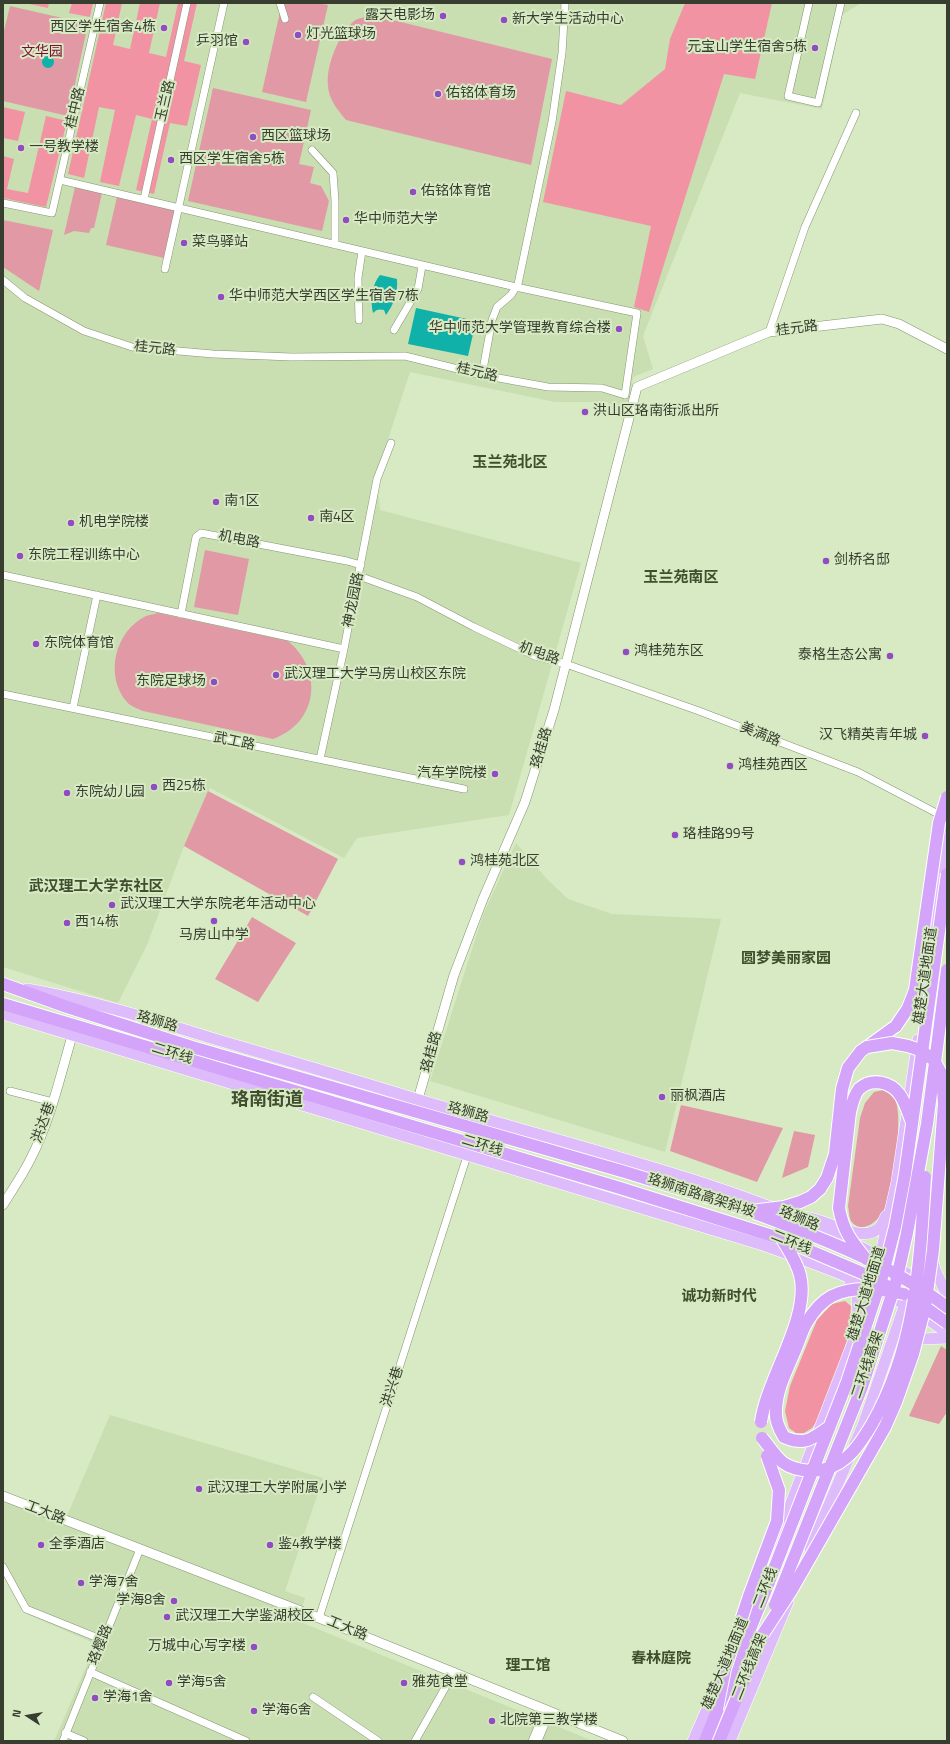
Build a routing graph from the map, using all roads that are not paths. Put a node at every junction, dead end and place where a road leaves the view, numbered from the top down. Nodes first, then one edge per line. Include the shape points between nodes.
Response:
1 (100, 3) edge
2 (188, 3) edge
3 (224, 3) edge
4 (280, 3) edge
5 (565, 3) edge
6 (809, 3) edge
7 (841, 3) edge
8 (286, 19) dead end
9 (856, 113) dead end
10 (312, 150) dead end
11 (60, 180) junction
12 (144, 200) junction
13 (3, 203) edge
14 (178, 208) junction
15 (335, 245) junction
16 (362, 251) junction
17 (422, 266) junction
18 (165, 269) dead end
19 (3, 280) edge
20 (516, 288) junction
21 (359, 320) dead end
22 (394, 330) dead end
23 (769, 332) junction
24 (947, 349) edge
25 (482, 375) junction
26 (637, 386) junction
27 (625, 395) junction
28 (391, 443) dead end
29 (361, 565) junction
30 (3, 575) edge
31 (359, 576) junction
32 (97, 596) junction
33 (181, 614) junction
34 (344, 649) junction
35 (566, 664) junction
36 (3, 694) edge
37 (73, 708) junction
38 (320, 759) junction
39 (464, 789) dead end
40 (947, 797) edge
41 (947, 820) edge
42 (947, 871) edge
43 (946, 874) edge
44 (947, 970) edge
45 (6, 985) edge
46 (3, 1004) edge
47 (3, 1014) edge
48 (72, 1036) junction
49 (867, 1047) junction
50 (947, 1088) edge
51 (10, 1092) dead end
52 (418, 1099) junction
53 (53, 1102) junction
54 (912, 1123) junction
55 (927, 1124) junction
56 (467, 1156) junction
57 (625, 1172) joint
58 (895, 1190) junction
59 (3, 1205) edge
60 (750, 1211) junction
61 (795, 1217) junction
62 (926, 1229) junction
63 (782, 1239) junction
64 (880, 1257) junction
65 (866, 1259) junction
66 (842, 1275) junction
67 (914, 1277) junction
68 (871, 1287) junction
69 (947, 1294) edge
70 (905, 1299) junction
71 (947, 1301) edge
72 (947, 1307) edge
73 (947, 1323) edge
74 (856, 1332) junction
75 (947, 1333) edge
76 (947, 1338) edge
77 (884, 1368) junction
78 (827, 1431) junction
79 (762, 1438) junction
80 (3, 1496) edge
81 (140, 1549) junction
82 (3, 1567) edge
83 (319, 1618) junction
84 (763, 1634) junction
85 (103, 1640) junction
86 (90, 1672) junction
87 (454, 1672) junction
88 (313, 1697) dead end
89 (717, 1709) junction
90 (548, 1711) junction
91 (66, 1734) junction
92 (62, 1741) edge
93 (84, 1741) edge
94 (246, 1741) edge
95 (378, 1741) edge
96 (415, 1741) edge
97 (532, 1741) edge
98 (538, 1741) edge
99 (623, 1741) edge
100 (693, 1741) edge
101 (705, 1741) edge
102 (719, 1741) edge
103 (730, 1741) edge

1 - 11 street, 桂中路
2 - 12 street, 玉兰路
3 - 14 street
4 - 8 street
5 - 20 street via 562,53 552,122
6 - 7 street via 788,96 818,103
9 - 23 street via 805,227
10 - 15 street via 333,173
11 - 12 street
11 - 13 street, 桂中路 via 52,213
12 - 14 street
14 - 15 street
14 - 18 street
15 - 16 street
16 - 17 street
16 - 21 street via 358,278
17 - 20 street
17 - 22 street via 418,289
19 - 25 street, 桂元路 via 25,298 84,331 132,347 213,354 405,356
20 - 25 street via 497,306
20 - 27 street via 637,313
23 - 24 street, 桂元路 via 882,319 900,324
23 - 26 street, 桂元路
25 - 27 street, 桂元路 via 548,387 602,388
26 - 27 street, 桂元路
26 - 35 street, 珞桂路
28 - 29 street, 神龙园路 via 377,479
29 - 31 street, 神龙园路
29 - 33 street, 机电路 via 201,533 196,537
30 - 32 street
31 - 34 street, 神龙园路
31 - 35 street, 机电路 via 417,597 535,656
32 - 33 street
32 - 37 street
33 - 34 street
34 - 38 street, 神龙园路
35 - 41 street, 美满路 via 699,711 858,772
35 - 52 street, 珞桂路 via 525,802 483,899 454,976
36 - 37 street, 武工路
37 - 38 street, 武工路
38 - 39 street, 武工路
40 - 49 highway, bridge via 939,823 915,990 908,1008 896,1026
41 - 58 main road, 雄楚大道地面道 via 922,1013
42 - 43 highway, 二环线, bridge
43 - 54 highway, 二环线, bridge
44 - 55 highway, 二环线高架, bridge
45 - 52 main road, 珞狮路 via 89,1001
45 - 57 highway, 二环线 via 192,1047
46 - 63 highway, 二环线 via 620,1188
47 - 48 main road
48 - 53 street, 洪达巷
48 - 56 main road
49 - 60 highway, bridge via 848,1068 842,1089 836,1154 830,1172 820,1189 800,1202 784,1207
49 - 84 highway, bridge via 892,1043 920,1050 934,1060 942,1075 944,1104 933,1250 925,1307 896,1402 885,1427 791,1591
50 - 62 main road
51 - 53 street
52 - 61 main road, 珞狮路 via 626,1159 720,1189
53 - 59 street, 洪达巷 via 30,1160
54 - 65 highway, bridge via 900,1095 890,1085 878,1082 869,1084 860,1089 853,1099 839,1208 846,1234
54 - 78 highway, 二环线, bridge via 895,1227 882,1277 847,1382
55 - 79 highway, bridge via 920,1263 913,1314 898,1366 880,1410 866,1435 846,1459 822,1470 795,1468 780,1461
55 - 84 highway, 二环线高架, bridge via 908,1233 896,1282 862,1387
56 - 66 main road via 763,1245
56 - 83 street, 洪兴巷
57 - 60 highway, 珞狮南路高架斜坡
58 - 61 main road via 881,1227 873,1233 855,1233 819,1219
58 - 64 main road, 雄楚大道地面道
60 - 65 highway, 珞狮南路高架斜坡, bridge
61 - 64 main road, 珞狮路
62 - 67 main road
62 - 69 main road via 935,1270
63 - 70 highway, 二环线, bridge via 862,1273
63 - 79 highway, bridge via 800,1275 802,1296 763,1408
64 - 67 main road, 珞狮路
64 - 68 main road, 雄楚大道地面道
65 - 72 highway, 珞狮南路高架斜坡, bridge via 914,1285
66 - 68 main road
66 - 74 main road via 857,1294
67 - 70 main road
67 - 71 main road, 珞狮路
68 - 70 main road
68 - 74 main road, 雄楚大道地面道
70 - 73 highway, 二环线, bridge
70 - 75 main road
70 - 77 main road
70 - 78 highway, bridge via 886,1290 844,1292 824,1301 806,1324 779,1391 777,1425 784,1437 801,1442 811,1440
74 - 100 main road, 雄楚大道地面道 via 756,1594
76 - 77 main road via 922,1339 906,1345
77 - 103 main road via 863,1425
78 - 89 highway, 二环线, bridge
79 - 89 highway, bridge via 779,1490 777,1521 725,1669
80 - 81 street, 工大路
81 - 83 street, 工大路
81 - 85 street, 珞樱路
82 - 85 street via 26,1609
83 - 87 street, 工大路
84 - 102 highway, 二环线高架
85 - 86 street, 珞樱路
86 - 91 street, 珞樱路
86 - 94 street
87 - 90 street, 工大路
87 - 96 street
88 - 95 street
89 - 101 highway, 二环线
90 - 97 street
90 - 98 street
90 - 99 street, 工大路
91 - 92 street, 珞樱路
91 - 93 street

